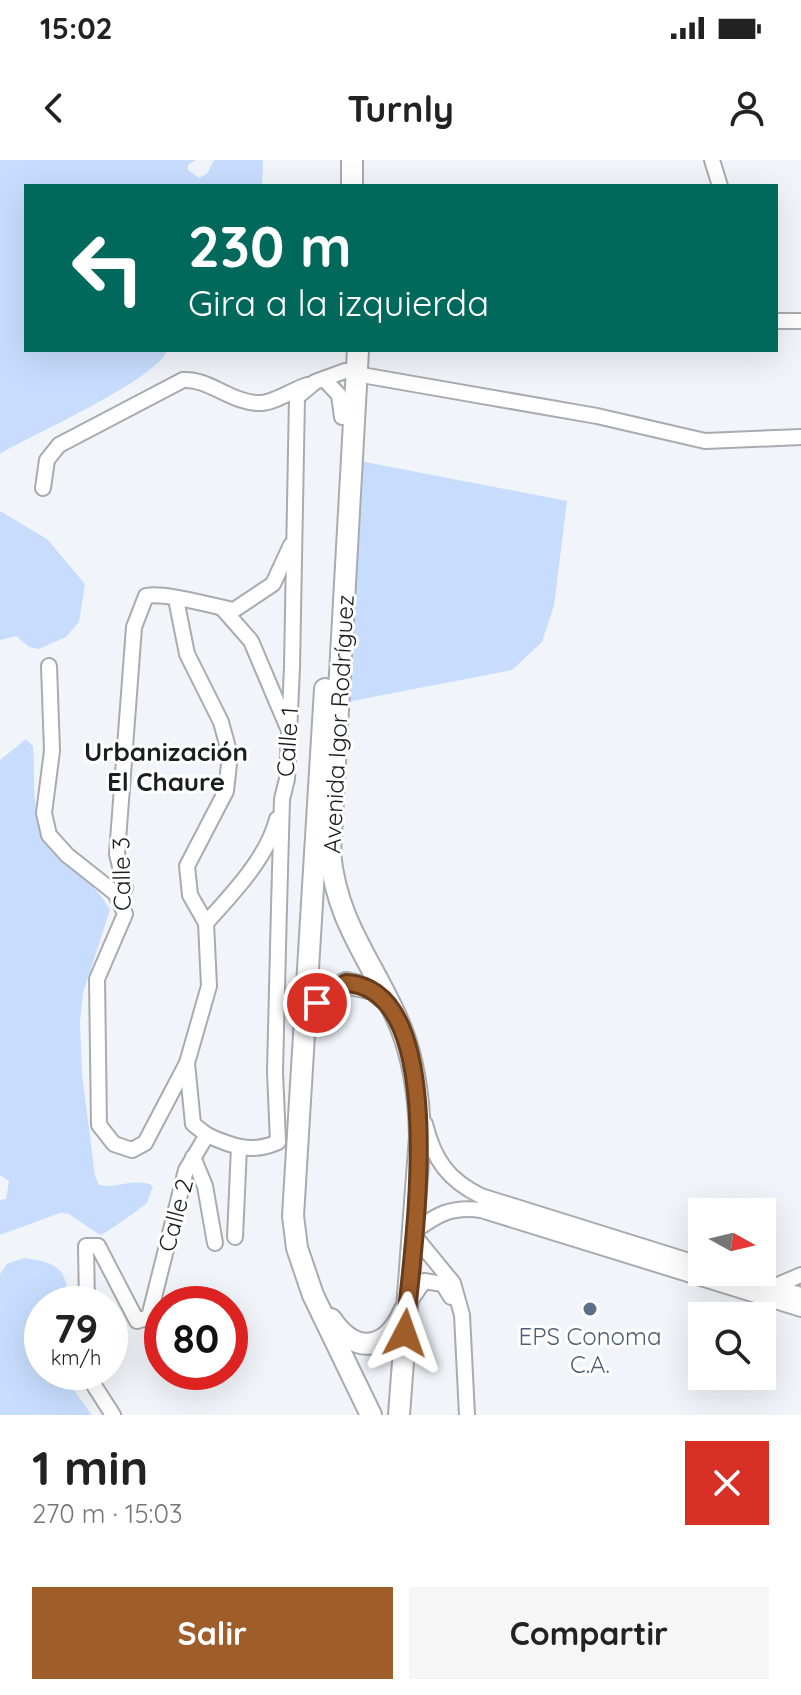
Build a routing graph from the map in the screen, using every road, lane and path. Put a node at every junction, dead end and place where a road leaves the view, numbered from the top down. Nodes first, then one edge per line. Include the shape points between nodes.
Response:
1 (352, 160) edge
2 (366, 160) edge
3 (712, 160) edge
4 (352, 184) edge
5 (365, 184) edge
6 (719, 184) edge
7 (778, 321) edge
8 (801, 321) edge
9 (346, 352) edge
10 (357, 352) edge
11 (350, 373) junction
12 (320, 380) junction
13 (342, 417) junction
14 (801, 437) edge
15 (43, 488) dead end
16 (293, 541) junction
17 (176, 599) junction
18 (222, 608) junction
19 (49, 666) dead end
20 (289, 729) junction
21 (282, 799) junction
22 (119, 900) junction
23 (206, 923) junction
24 (388, 1002) junction
25 (306, 1022) junction
26 (187, 1063) junction
27 (418, 1100) junction
28 (207, 1135) junction
29 (239, 1147) junction
30 (193, 1157) junction
31 (412, 1233) junction
32 (235, 1237) dead end
33 (215, 1243) dead end
34 (688, 1261) edge
35 (801, 1275) edge
36 (308, 1281) junction
37 (87, 1286) edge
38 (117, 1286) edge
39 (756, 1286) edge
40 (769, 1292) junction
41 (801, 1295) edge
42 (407, 1306) junction
43 (128, 1309) edge
44 (801, 1309) edge
45 (462, 1315) junction
46 (97, 1390) edge
47 (113, 1415) edge
48 (371, 1415) edge
49 (399, 1415) edge
50 (467, 1415) edge

1 - 4 highway
2 - 5 highway
3 - 6 street
7 - 8 street
9 - 11 highway, Avenida Igor Rodríguez
10 - 11 highway, Avenida Igor Rodríguez
11 - 12 street
11 - 13 highway, Avenida Igor Rodríguez
11 - 14 street via 581,413 705,441
11 - 24 highway, Avenida Igor Rodríguez via 330,853 345,920
12 - 13 street via 339,395
12 - 15 street via 263,404 183,380 59,445 47,460
12 - 16 street, Calle 1 via 297,397
13 - 25 highway, Avenida Igor Rodríguez
16 - 18 street via 273,584 234,610
16 - 20 street, Calle 1
17 - 18 street
17 - 22 street, Calle 3 via 160,593 146,596 134,627 117,854 125,888
17 - 23 street via 187,654 221,722 230,755 226,791 187,866 190,895
18 - 20 street via 251,641
19 - 22 street via 52,751 44,813 49,835
20 - 21 street, Calle 1
21 - 23 street via 274,831 241,883
21 - 29 street, Calle 1 via 278,1142 264,1149
22 - 26 street, Calle 3 via 125,914 97,979 99,1125 114,1144 132,1150 145,1143
23 - 26 street via 209,986
24 - 25 highway via 373,989 346,983 327,993
24 - 27 highway, Avenida Igor Rodríguez via 410,1053
25 - 36 highway, Avenida Igor Rodríguez via 293,1216
26 - 28 street via 193,1124
27 - 31 highway, Avenida Igor Rodríguez
27 - 34 street via 435,1158 456,1183 481,1196
28 - 29 street
28 - 30 street, Calle 2
29 - 32 street
30 - 33 street via 205,1186
30 - 43 street, Calle 2 via 149,1317 137,1321
31 - 40 street via 438,1213 458,1207 481,1210
31 - 42 highway, Avenida Igor Rodríguez
31 - 45 street via 453,1283
35 - 40 street
36 - 42 highway via 349,1340 369,1344 388,1337
36 - 48 highway, Avenida Igor Rodríguez
37 - 38 street, Calle 2 via 86,1246 98,1246
39 - 40 street
40 - 41 street
40 - 44 street
42 - 45 street via 424,1281 432,1281 443,1284
42 - 49 highway, Avenida Igor Rodríguez
45 - 50 street
46 - 47 street

